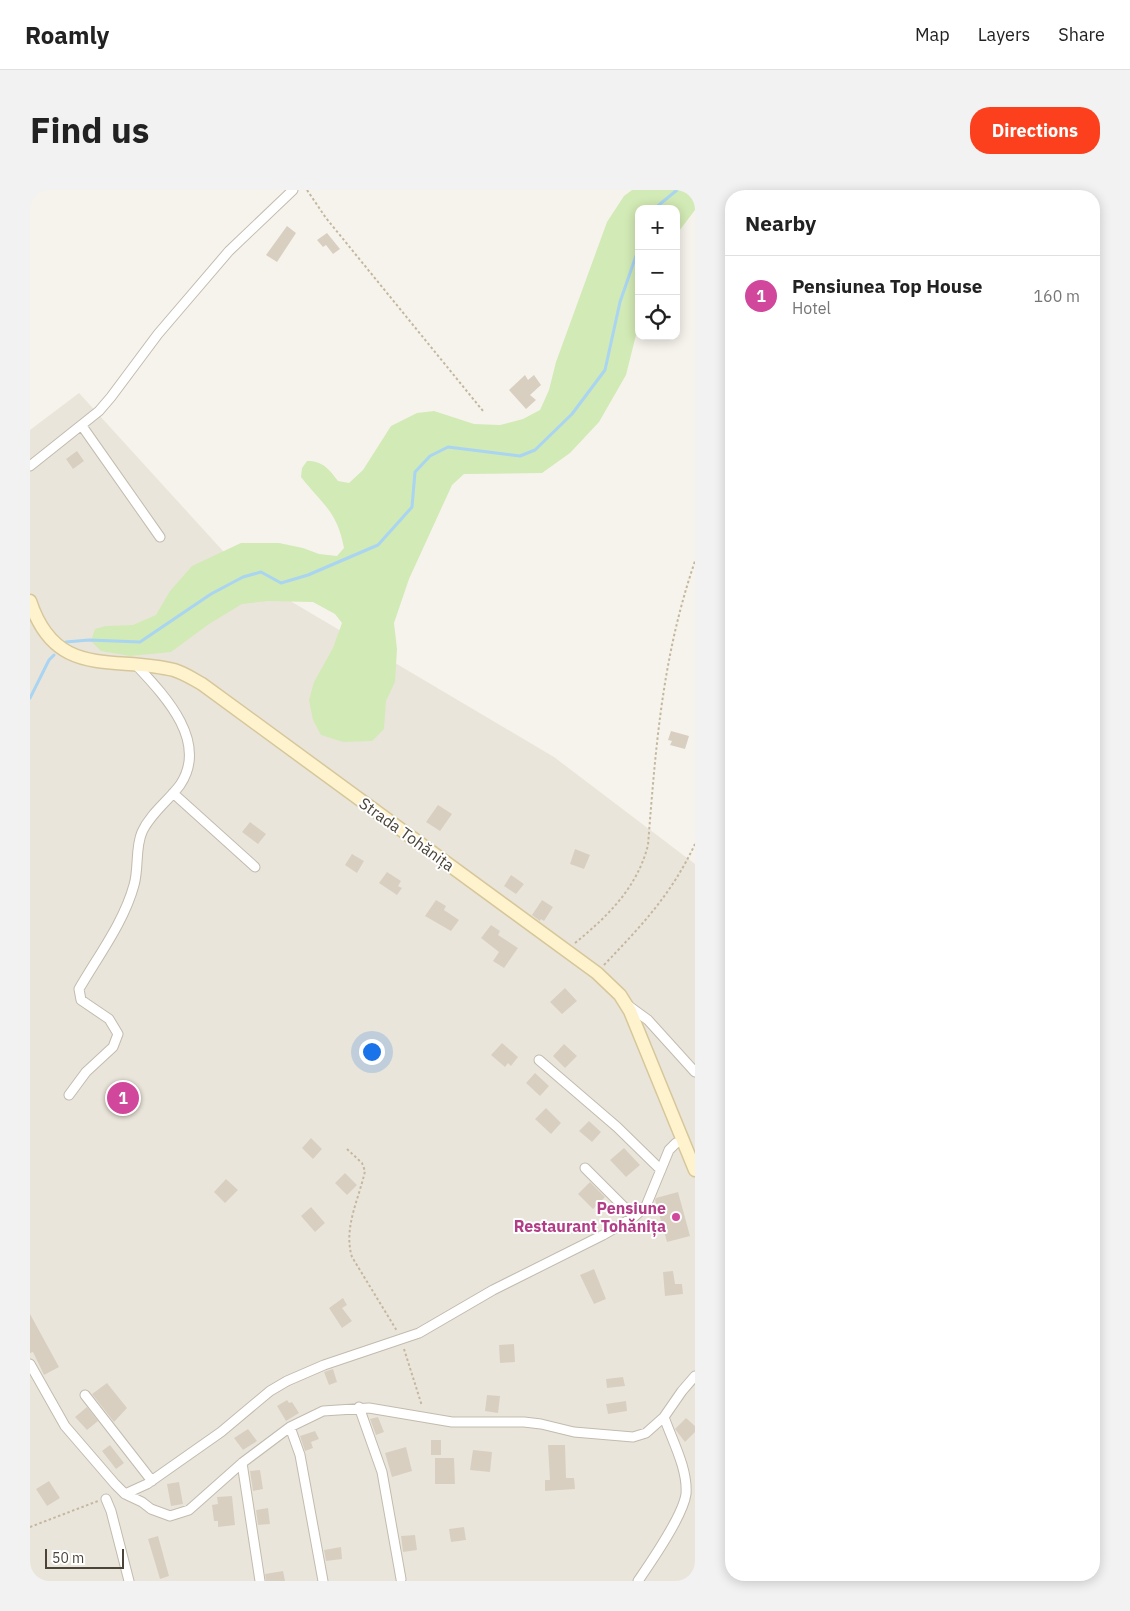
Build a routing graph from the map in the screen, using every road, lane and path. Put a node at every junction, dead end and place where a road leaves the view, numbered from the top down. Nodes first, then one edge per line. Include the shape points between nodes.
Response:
1 (294, 190) edge
2 (307, 190) edge
3 (482, 411) dead end
4 (82, 426) junction
5 (30, 466) edge
6 (160, 537) dead end
7 (695, 561) edge
8 (30, 601) edge
9 (137, 666) junction
10 (173, 793) junction
11 (695, 844) edge
12 (255, 867) dead end
13 (568, 950) junction
14 (597, 973) junction
15 (626, 1004) junction
16 (539, 1060) dead end
17 (695, 1072) edge
18 (69, 1095) dead end
19 (683, 1141) junction
20 (347, 1149) dead end
21 (586, 1168) dead end
22 (661, 1170) junction
23 (695, 1170) edge
24 (634, 1217) junction
25 (402, 1340) junction
26 (30, 1364) edge
27 (695, 1376) edge
28 (85, 1395) dead end
29 (359, 1408) junction
30 (664, 1417) junction
31 (426, 1418) junction
32 (290, 1427) junction
33 (242, 1463) junction
34 (152, 1480) junction
35 (125, 1494) junction
36 (106, 1499) joint
37 (30, 1527) edge
38 (401, 1579) dead end
39 (129, 1581) edge
40 (260, 1581) edge
41 (323, 1581) edge
42 (638, 1581) edge

1 - 4 street via 229,251 158,334 111,397
2 - 3 path
4 - 5 street
4 - 6 street
7 - 13 path via 677,619 664,680 648,846 643,864 626,895
8 - 9 main road, Strada Tohănița via 42,629 65,650 97,662
9 - 10 street via 176,712 187,737 188,765
9 - 13 main road, Strada Tohănița via 176,671 202,684
10 - 12 street
10 - 18 street via 141,834 128,904 79,989 81,1000 109,1019 118,1034 113,1047 86,1072
11 - 14 path via 659,905
13 - 14 main road, Strada Tohănița
14 - 15 main road, Strada Tohănița
15 - 17 street via 648,1020
15 - 19 main road, Strada Tohănița
16 - 22 street
19 - 22 street via 672,1146
19 - 23 main road, Strada Tohănița
20 - 25 path via 362,1163 365,1171 348,1234 349,1248
21 - 24 street
22 - 24 street via 646,1206
24 - 25 street
25 - 31 path
25 - 34 street via 287,1380
26 - 35 street via 65,1426
27 - 30 street
28 - 34 street
29 - 31 street
29 - 32 street via 323,1411
29 - 38 street via 382,1472
30 - 31 street via 646,1433 633,1437 574,1432 541,1424 467,1423
30 - 42 street via 682,1466 686,1493 676,1519
32 - 33 street
32 - 41 street via 302,1463
33 - 35 street via 180,1515 159,1514
33 - 40 street
34 - 35 street
36 - 37 path
36 - 39 street

